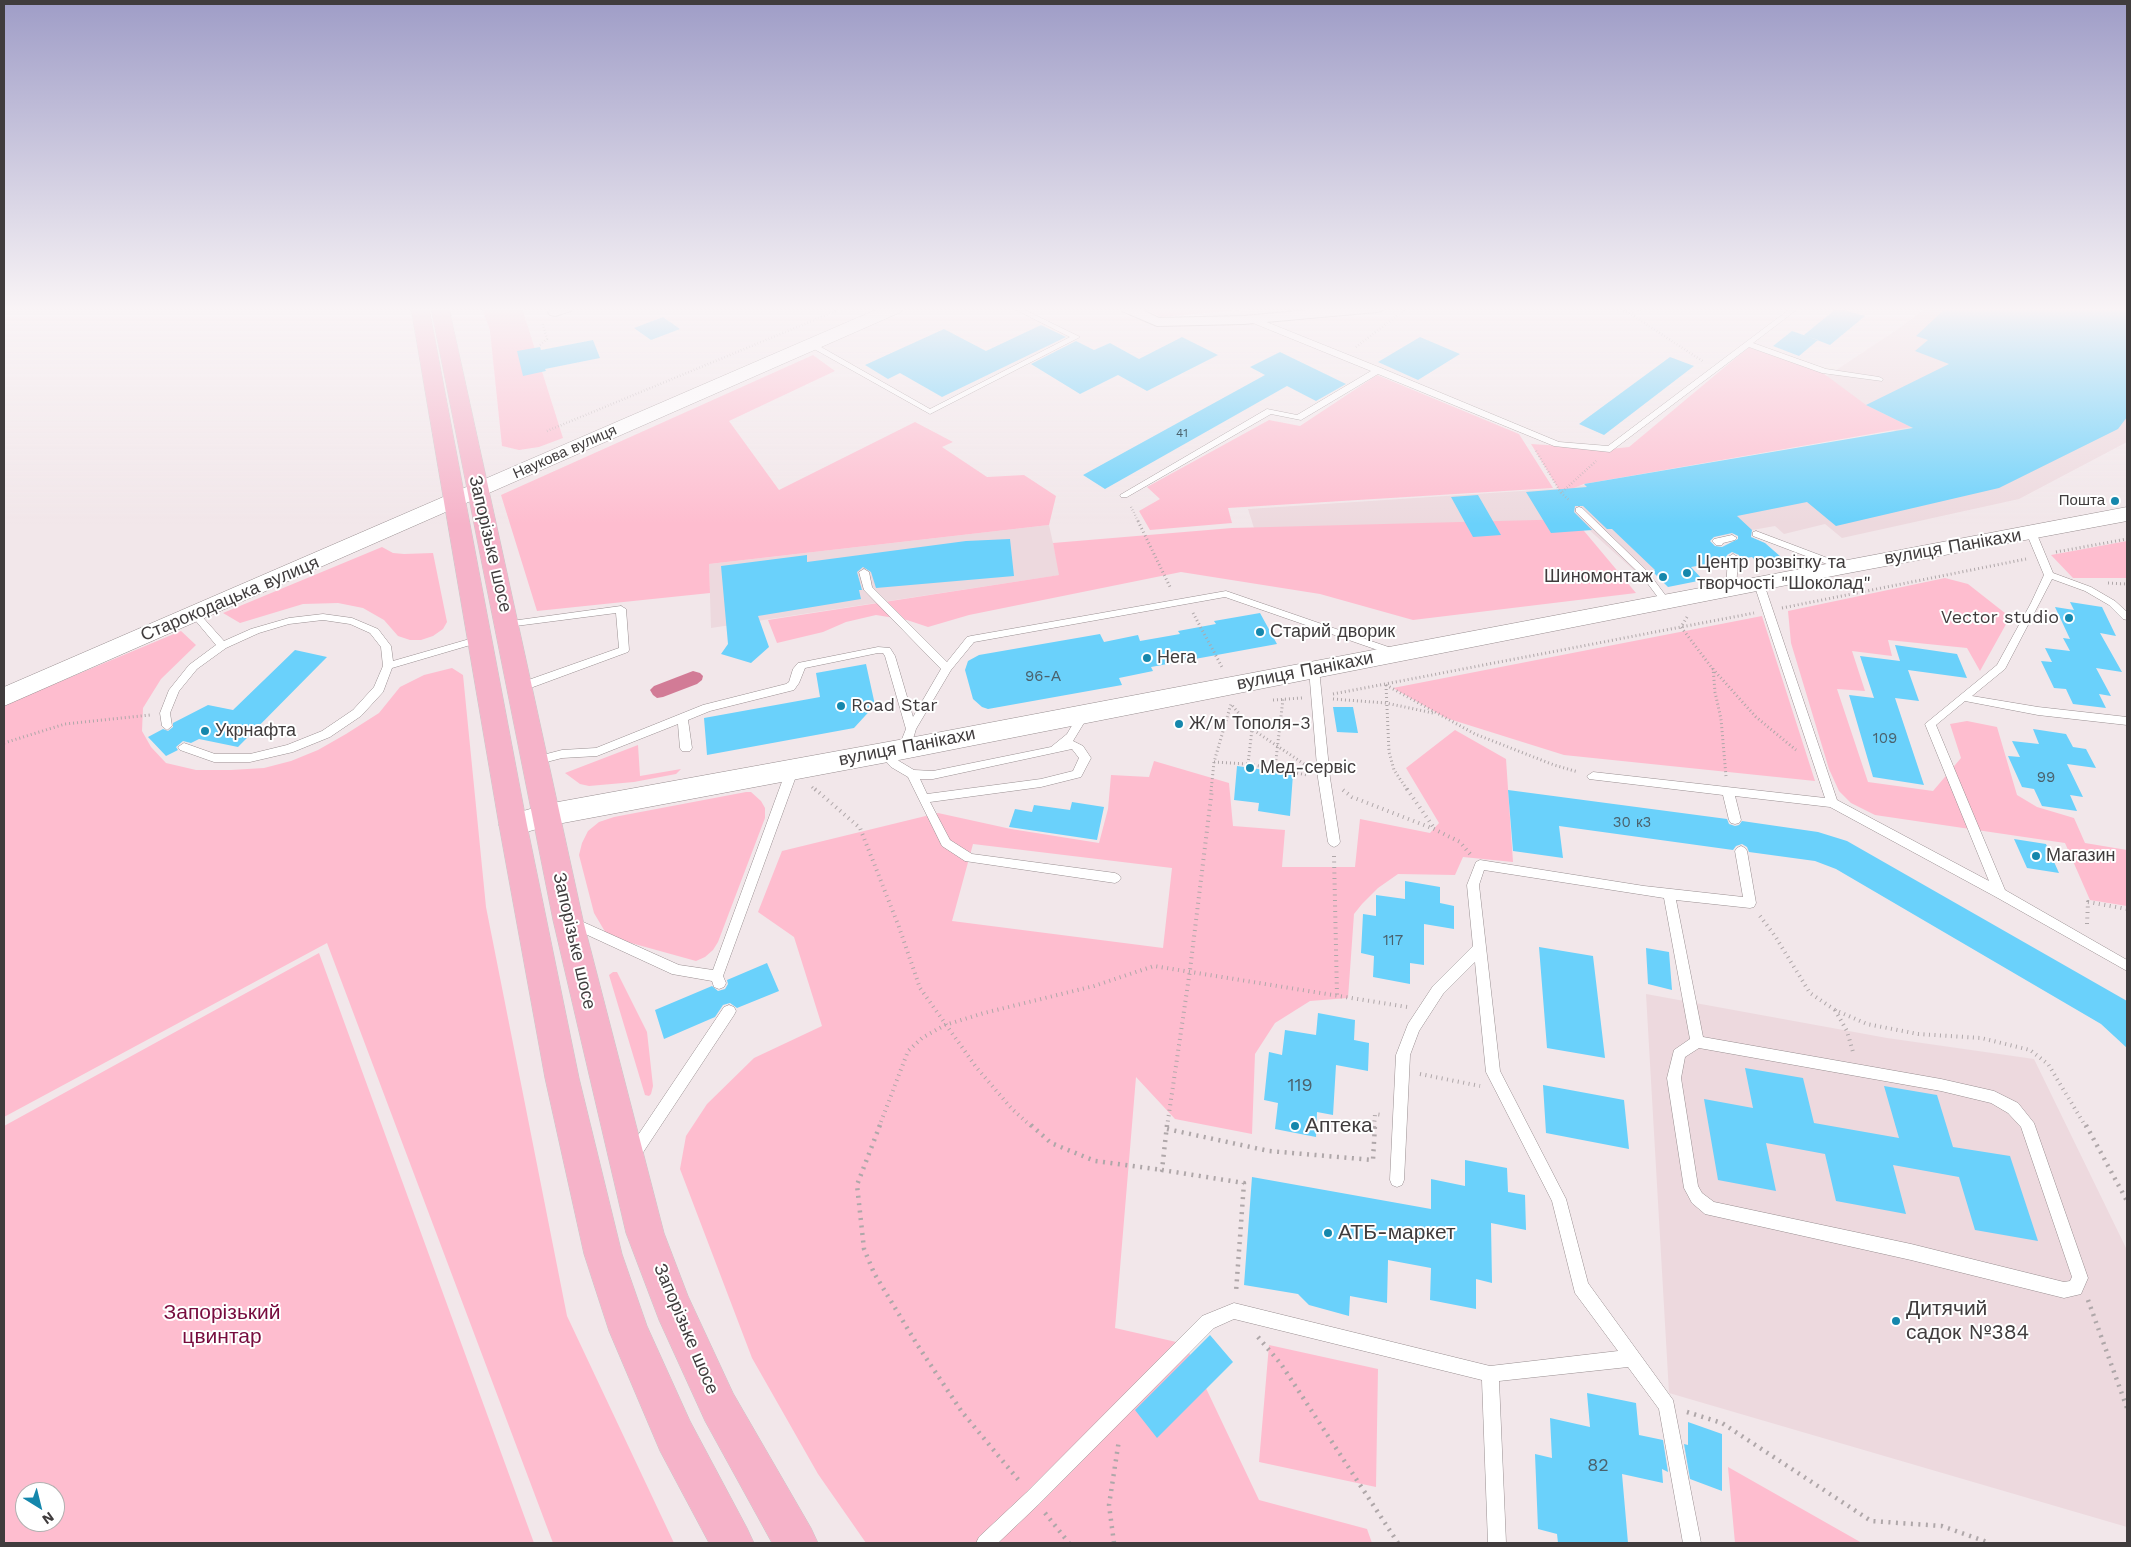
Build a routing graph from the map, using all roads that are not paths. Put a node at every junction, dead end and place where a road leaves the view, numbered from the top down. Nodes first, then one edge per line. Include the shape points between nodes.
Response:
1 (433, 380) edge
2 (455, 380) edge
3 (730, 380) edge
4 (874, 380) edge
5 (992, 380) edge
6 (1361, 380) edge
7 (1402, 380) edge
8 (1700, 380) edge
9 (477, 491) junction
10 (1124, 495) road end
11 (456, 501) junction
12 (1579, 510) dead end
13 (2126, 513) edge
14 (2031, 532) junction
15 (1756, 534) dead end
16 (1732, 538) dead end
17 (1719, 543) dead end
18 (1733, 557) dead end
19 (1843, 567) junction
20 (864, 572) dead end
21 (2048, 575) junction
22 (1758, 584) junction
23 (1732, 590) junction
24 (1666, 602) junction
25 (196, 614) junction
26 (2127, 617) edge
27 (508, 624) junction
28 (480, 639) junction
29 (222, 646) junction
30 (1396, 653) junction
31 (388, 666) junction
32 (947, 668) junction
33 (1314, 669) junction
34 (520, 687) junction
35 (4, 697) edge
36 (1963, 697) junction
37 (1085, 713) junction
38 (683, 719) junction
39 (2127, 721) edge
40 (168, 726) dead end
41 (184, 747) dead end
42 (686, 748) dead end
43 (1054, 750) junction
44 (903, 751) junction
45 (535, 761) junction
46 (793, 768) junction
47 (1593, 776) road end
48 (1728, 791) junction
49 (923, 799) junction
50 (1832, 803) junction
51 (547, 815) junction
52 (1735, 820) dead end
53 (513, 825) junction
54 (1334, 842) road end
55 (1741, 851) dead end
56 (1115, 878) dead end
57 (2000, 893) junction
58 (1669, 894) junction
59 (568, 920) junction
60 (1480, 948) junction
61 (2127, 966) edge
62 (729, 1011) dead end
63 (1697, 1042) junction
64 (627, 1165) junction
65 (1397, 1180) dead end
66 (1632, 1358) junction
67 (1490, 1374) junction
68 (732, 1543) edge
69 (796, 1543) edge
70 (984, 1543) edge
71 (1496, 1543) edge
72 (1692, 1543) edge

1 - 11 main road, Запорізьке шосе
2 - 9 main road, Запорізьке шосе
3 - 9 street, Наукова вулиця
4 - 5 lane via 930,412
6 - 10 lane via 1298,418 1270,411
7 - 8 lane via 1557,444 1610,449
9 - 11 street, Наукова вулиця
9 - 27 main road, Запорізьке шосе
11 - 25 street, Старокодацька вулиця
11 - 28 main road, Запорізьке шосе
12 - 24 lane via 1645,574
13 - 14 street, вулиця Панікахи
14 - 19 street, вулиця Панікахи
14 - 21 lane
15 - 19 lane
16 - 17 lane via 1717,541
18 - 23 lane
19 - 22 street, вулиця Панікахи
20 - 32 lane via 866,588
21 - 26 lane via 2088,590 2112,603
21 - 36 lane via 2001,667
22 - 23 street, вулиця Панікахи
22 - 50 lane
23 - 24 street, вулиця Панікахи
24 - 30 street, вулиця Панікахи
25 - 29 lane
25 - 35 street, Старокодацька вулиця
27 - 34 main road, Запорізьке шосе
27 - 34 lane via 621,609 624,650
28 - 31 lane
28 - 53 main road, Запорізьке шосе
29 - 31 lane via 254,631 289,621 323,617 352,621 374,631 386,646
29 - 40 lane via 194,667 174,690 165,713
30 - 32 lane via 1226,594 971,639
30 - 33 street, вулиця Панікахи
31 - 41 lane via 378,689 357,713 326,734 289,749 250,758 214,758
32 - 44 lane
33 - 37 street, вулиця Панікахи
33 - 54 lane via 1324,778
34 - 45 main road, Запорізьке шосе
36 - 39 lane via 2038,711
36 - 57 lane via 1930,724
37 - 43 lane via 1071,737
37 - 44 street, вулиця Панікахи
38 - 42 lane
38 - 44 lane via 707,708 790,687 802,665 886,650 890,656
38 - 45 lane via 597,752 562,754
43 - 44 lane via 934,775
43 - 49 lane via 1074,745 1080,749 1085,758 1077,774 1041,783
44 - 46 street, вулиця Панікахи
44 - 49 lane
45 - 51 main road, Запорізьке шосе
46 - 51 street, вулиця Панікахи
46 - 59 lane via 718,979 677,970
47 - 48 lane
48 - 50 lane
48 - 52 lane
49 - 56 lane via 946,843 969,858
50 - 57 lane
51 - 53 street, вулиця Панікахи
51 - 59 main road, Запорізьке шосе
53 - 68 main road, Запорізьке шосе via 562,1078 603,1254 629,1331 674,1436
55 - 58 lane via 1750,903
57 - 61 lane
58 - 60 lane via 1480,865 1473,885
58 - 63 lane
59 - 64 main road, Запорізьке шосе
60 - 65 lane via 1438,990 1410,1037 1404,1055
60 - 66 lane via 1494,1072 1559,1198 1581,1287
62 - 64 lane
63 - 63 lane via 1679,1054 1674,1078 1691,1188 1710,1209 1911,1252 2064,1290 2075,1288 2080,1278 2027,1123 2013,1108 1994,1097 1942,1085
64 - 69 main road, Запорізьке шосе via 646,1233 673,1306 719,1406
66 - 67 lane
66 - 72 lane via 1667,1406
67 - 70 lane via 1234,1311 1208,1322
67 - 71 lane

